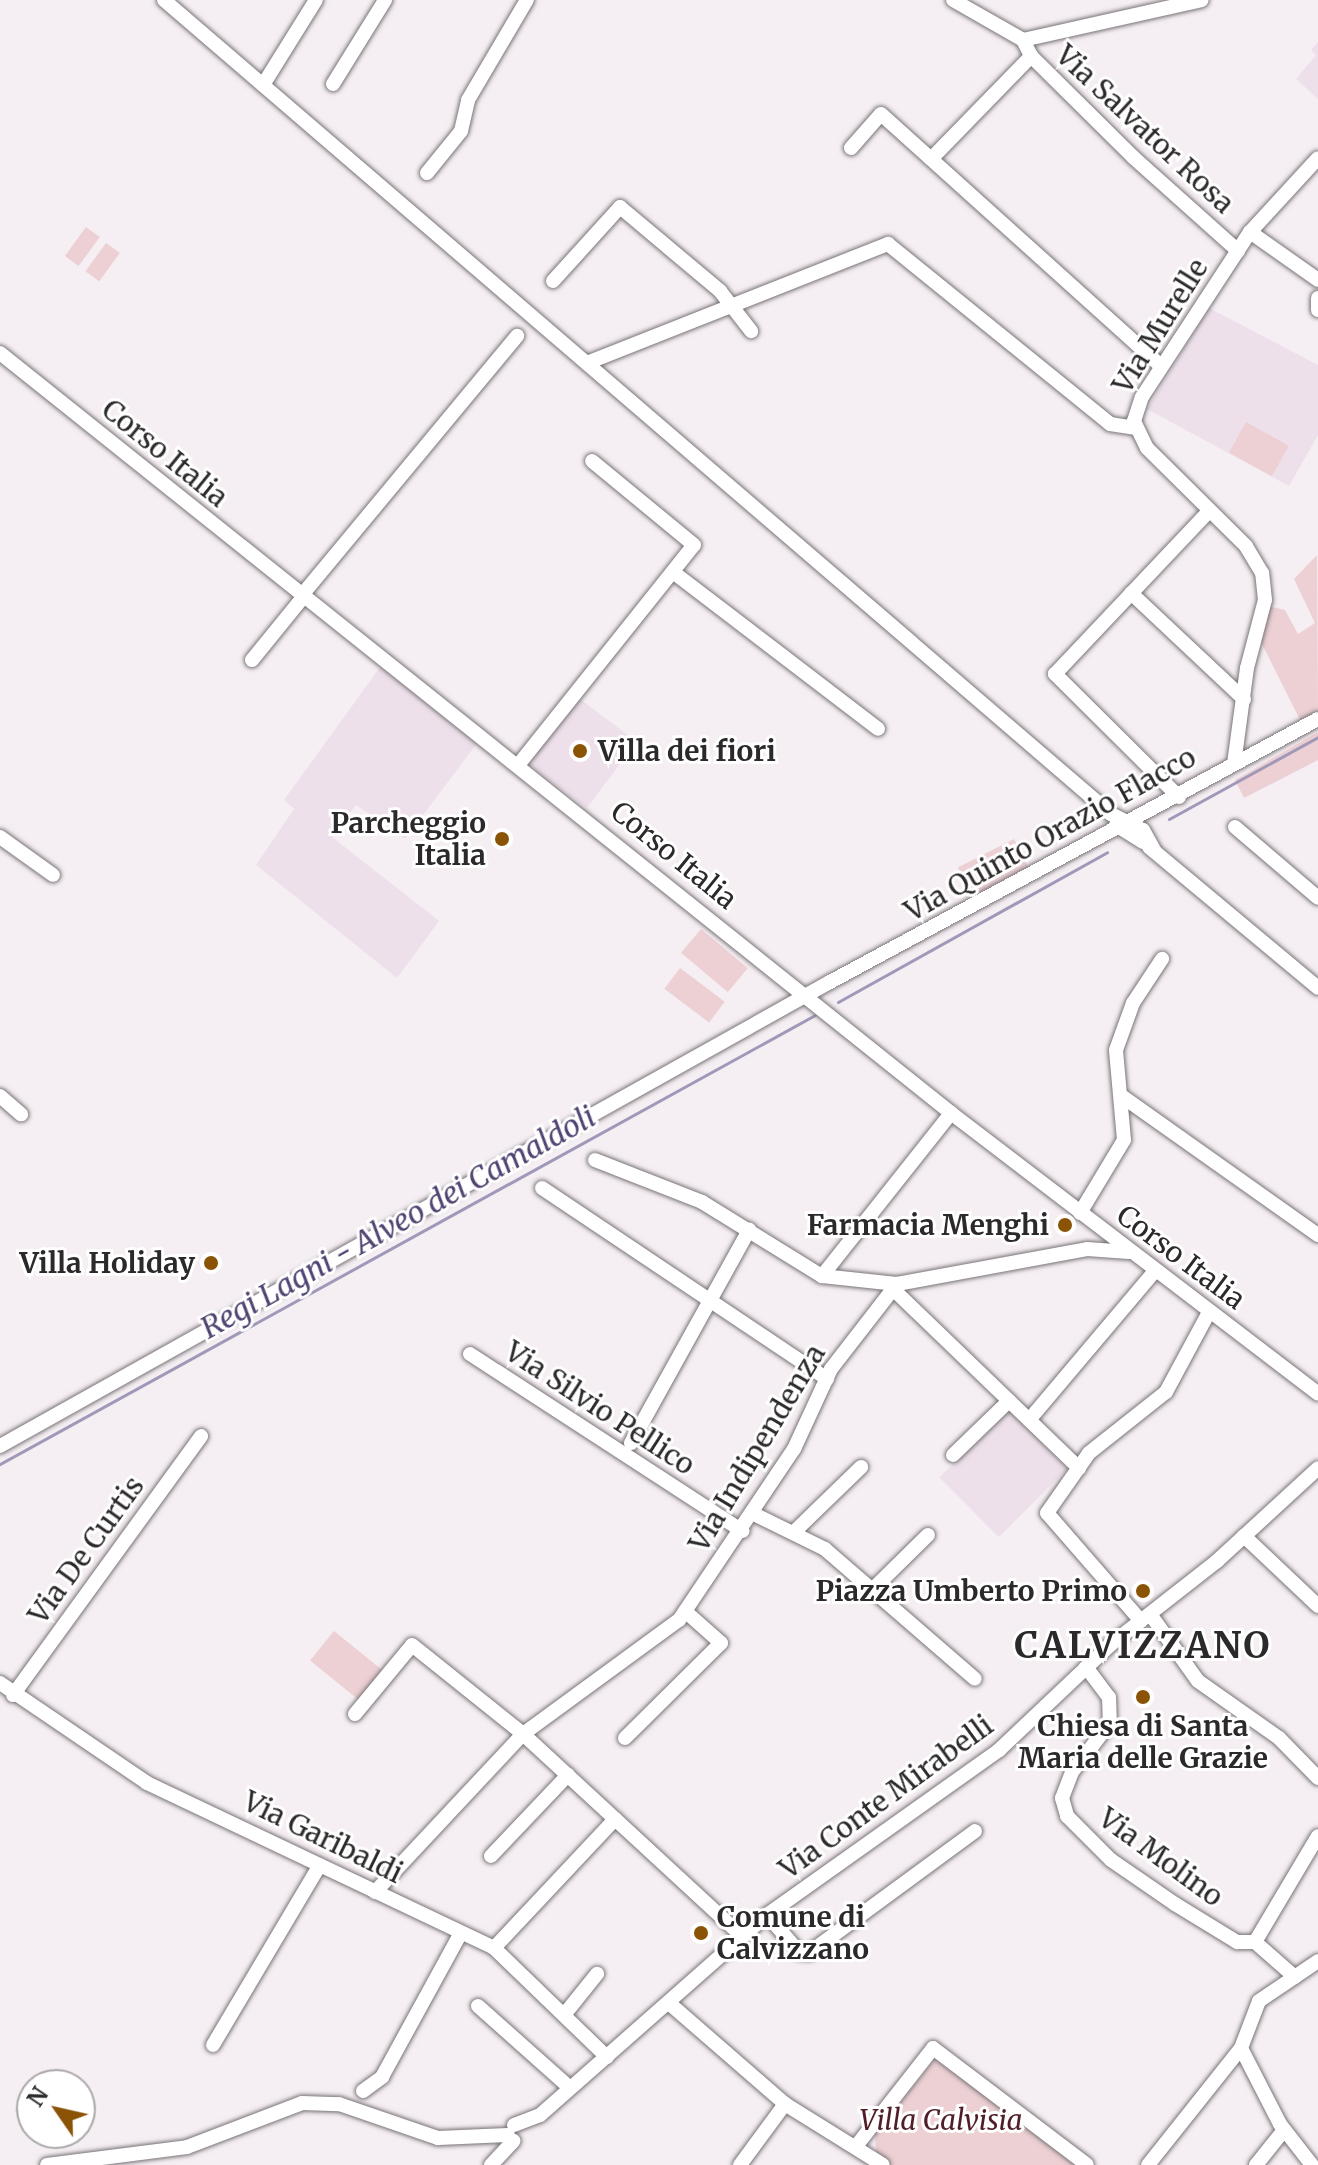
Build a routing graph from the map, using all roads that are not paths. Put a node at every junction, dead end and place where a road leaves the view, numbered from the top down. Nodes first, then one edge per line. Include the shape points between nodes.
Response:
1 (164, 0) edge
2 (316, 0) edge
3 (385, 0) edge
4 (527, 0) edge
5 (953, 0) edge
6 (1202, 0) edge
7 (1179, 4) edge
8 (1023, 40) junction
9 (1031, 56) junction
10 (333, 84) dead end
11 (263, 85) junction
12 (851, 148) dead end
13 (1318, 158) edge
14 (931, 159) junction
15 (427, 173) dead end
16 (1250, 232) junction
17 (1238, 251) junction
18 (1318, 280) edge
19 (553, 281) dead end
20 (1318, 298) edge
21 (729, 305) junction
22 (1318, 310) edge
23 (751, 331) dead end
24 (517, 336) dead end
25 (0, 353) edge
26 (587, 363) junction
27 (1161, 366) junction
28 (1135, 428) junction
29 (592, 461) dead end
30 (1209, 511) junction
31 (673, 572) junction
32 (1131, 593) junction
33 (303, 596) junction
34 (252, 660) dead end
35 (1244, 699) junction
36 (1318, 719) edge
37 (878, 729) dead end
38 (519, 764) junction
39 (1234, 764) junction
40 (1179, 797) junction
41 (1154, 809) junction
42 (1111, 814) junction
43 (1131, 822) junction
44 (1235, 827) dead end
45 (1117, 829) junction
46 (0, 837) edge
47 (1149, 845) junction
48 (53, 875) dead end
49 (1318, 898) edge
50 (1162, 959) dead end
51 (1318, 988) edge
52 (807, 994) junction
53 (0, 1096) edge
54 (1123, 1097) junction
55 (951, 1113) junction
56 (21, 1114) dead end
57 (595, 1160) dead end
58 (542, 1188) dead end
59 (1080, 1213) junction
60 (749, 1230) junction
61 (1318, 1235) edge
62 (1130, 1252) junction
63 (1155, 1271) junction
64 (822, 1276) junction
65 (896, 1287) junction
66 (709, 1300) junction
67 (1209, 1312) junction
68 (470, 1354) dead end
69 (827, 1379) junction
70 (1318, 1394) edge
71 (1009, 1401) junction
72 (1029, 1420) junction
73 (201, 1436) dead end
74 (631, 1443) dead end
75 (0, 1446) edge
76 (953, 1455) dead end
77 (861, 1467) dead end
78 (1079, 1468) junction
79 (1318, 1468) edge
80 (754, 1514) junction
81 (743, 1531) junction
82 (793, 1533) junction
83 (928, 1535) dead end
84 (1244, 1536) junction
85 (873, 1589) junction
86 (1318, 1606) edge
87 (685, 1611) junction
88 (1145, 1618) junction
89 (1086, 1667) junction
90 (975, 1679) dead end
91 (0, 1683) edge
92 (13, 1695) junction
93 (355, 1714) dead end
94 (523, 1734) junction
95 (625, 1738) dead end
96 (568, 1775) junction
97 (1318, 1778) edge
98 (615, 1819) junction
99 (975, 1831) dead end
100 (1318, 1836) edge
101 (491, 1856) dead end
102 (320, 1865) junction
103 (375, 1892) junction
104 (767, 1915) junction
105 (461, 1933) junction
106 (742, 1936) junction
107 (1255, 1942) junction
108 (494, 1948) junction
109 (1318, 1961) edge
110 (597, 1974) dead end
111 (1295, 1977) junction
112 (670, 2004) junction
113 (478, 2006) dead end
114 (564, 2015) junction
115 (213, 2045) dead end
116 (1241, 2048) junction
117 (607, 2057) junction
118 (570, 2088) junction
119 (363, 2091) dead end
120 (785, 2104) junction
121 (1284, 2130) junction
122 (511, 2134) junction
123 (857, 2145) junction
124 (138, 2161) edge
125 (47, 2165) edge
126 (491, 2165) edge
127 (740, 2165) edge
128 (883, 2165) edge
129 (1087, 2165) edge
130 (1148, 2165) edge
131 (1256, 2165) edge
132 (1312, 2165) edge

1 - 11 street
2 - 11 street
3 - 10 street
4 - 15 street via 468,100 461,131
5 - 8 street
6 - 7 street
7 - 8 street
8 - 9 street, Via Salvator Rosa
9 - 14 street
9 - 17 street, Via Salvator Rosa
11 - 26 street
12 - 14 street via 880,114
13 - 16 street, Via Murelle
14 - 27 street
16 - 17 street, Via Murelle
16 - 18 street
17 - 27 street, Via Murelle
19 - 21 street via 620,207
20 - 22 street
21 - 23 street
21 - 26 street
21 - 28 street via 888,244 1110,424
24 - 33 street
25 - 33 street, Corso Italia
26 - 42 street
27 - 28 street, Via Murelle via 1138,404
28 - 30 street, Via Murelle via 1168,473
29 - 31 street via 694,545
30 - 32 street
30 - 35 street, Via Murelle via 1254,555 1265,600
31 - 37 street
31 - 38 street
32 - 35 street
32 - 40 street via 1055,674
33 - 34 street
33 - 38 street, Corso Italia
35 - 39 street
36 - 39 street, Via Quinto Orazio Flacco
38 - 52 street, Corso Italia
39 - 40 street, Via Quinto Orazio Flacco
40 - 41 street, Via Quinto Orazio Flacco
41 - 43 street, Via Quinto Orazio Flacco
41 - 47 street
42 - 43 street
42 - 45 street
43 - 45 street, Via Quinto Orazio Flacco
43 - 47 street
44 - 49 street
45 - 47 street
45 - 52 street, Via Quinto Orazio Flacco
46 - 48 street
47 - 51 street
50 - 54 street via 1122,1026 1115,1070
52 - 55 street, Corso Italia
52 - 75 street, Via Quinto Orazio Flacco
53 - 56 street
54 - 59 street via 1124,1140
54 - 61 street
55 - 59 street, Corso Italia
55 - 64 street
57 - 60 street via 702,1202
58 - 66 street
59 - 62 street, Corso Italia
60 - 64 street
60 - 66 street
62 - 63 street, Corso Italia
62 - 65 street via 1087,1249
63 - 67 street, Corso Italia
63 - 72 street
64 - 65 street
65 - 69 street, Via Indipendenza
65 - 71 street
66 - 69 street
66 - 74 street
67 - 70 street, Corso Italia
67 - 78 street via 1166,1392 1126,1420
68 - 81 street, Via Silvio Pellico
69 - 80 street, Via Indipendenza
71 - 72 street
71 - 76 street
72 - 78 street
73 - 92 street, Via De Curtis
77 - 82 street
78 - 88 street via 1047,1513
79 - 84 street, Via Conte Mirabelli
80 - 81 street, Via Indipendenza
80 - 82 street
81 - 87 street, Via Indipendenza
82 - 85 street via 825,1549
83 - 85 street
84 - 86 street
84 - 88 street, Via Conte Mirabelli
85 - 90 street
87 - 94 street, Via Indipendenza
87 - 95 street via 721,1643
88 - 89 street, Via Conte Mirabelli
88 - 97 street via 1198,1681 1279,1738
89 - 104 street, Via Conte Mirabelli via 960,1780
89 - 107 street, Via Molino via 1109,1697 1110,1723 1066,1786 1067,1816 1111,1860 1175,1904 1237,1942
91 - 92 street, Via Garibaldi
92 - 102 street, Via Garibaldi via 147,1783
93 - 94 street via 412,1645
94 - 96 street
94 - 103 street, Via Indipendenza
96 - 98 street
96 - 101 street
98 - 106 street
98 - 108 street
99 - 104 street via 809,1953 799,1952
100 - 107 street
102 - 103 street, Via Garibaldi
102 - 115 street
103 - 105 street, Via Garibaldi
104 - 106 street, Via Conte Mirabelli
105 - 108 street, Via Garibaldi
105 - 119 street via 382,2077
106 - 112 street, Via Conte Mirabelli
107 - 111 street
108 - 114 street, Via Garibaldi
109 - 111 street
110 - 114 street
111 - 116 street via 1259,2001
112 - 117 street, Via Conte Mirabelli
112 - 120 street
113 - 118 street
114 - 117 street, Via Garibaldi
116 - 121 street
116 - 130 street
117 - 118 street, Via Conte Mirabelli
118 - 122 street, Via Conte Mirabelli
120 - 123 street
120 - 127 street
121 - 131 street
121 - 132 street
122 - 124 street via 438,2138 354,2108 302,2103
122 - 126 street
123 - 128 street
123 - 129 street via 933,2048
124 - 125 street

